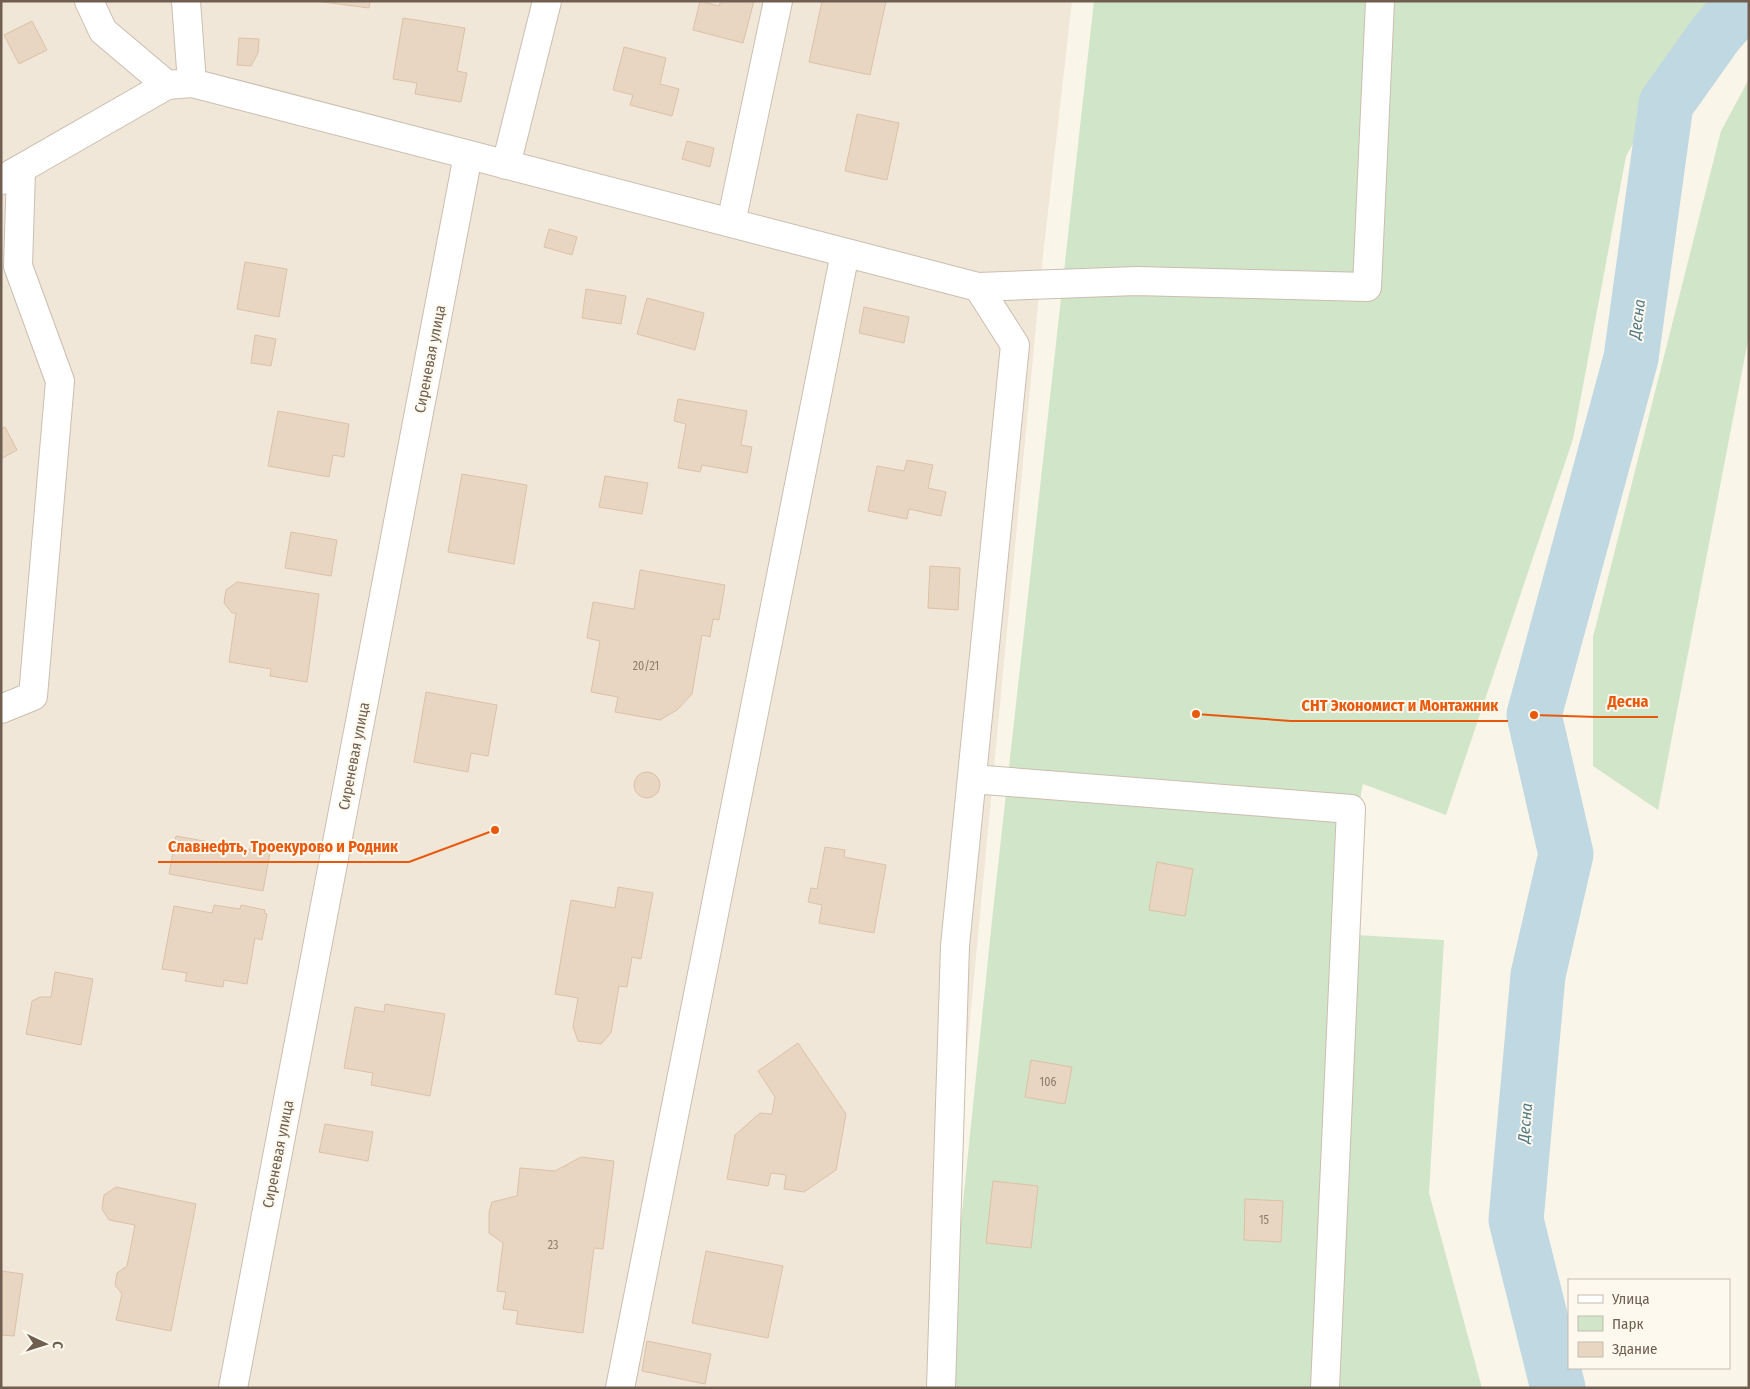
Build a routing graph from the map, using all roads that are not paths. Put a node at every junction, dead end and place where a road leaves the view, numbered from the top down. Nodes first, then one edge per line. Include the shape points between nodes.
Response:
1 (89, 1) edge
2 (186, 1) edge
3 (546, 1) edge
4 (778, 1) edge
5 (1380, 1) edge
6 (179, 84) junction
7 (468, 155) junction
8 (506, 165) junction
9 (11, 176) edge
10 (731, 223) junction
11 (845, 253) junction
12 (978, 287) junction
13 (1, 709) edge
14 (972, 779) junction
15 (233, 1388) edge
16 (620, 1388) edge
17 (941, 1388) edge
18 (1326, 1388) edge

1 - 6 street via 103,31
2 - 6 street
3 - 8 street
4 - 10 street
5 - 12 street via 1367,287 1136,282
6 - 7 street
6 - 9 street
7 - 8 street
7 - 15 street, Сиреневая улица
8 - 10 street
9 - 13 street via 18,266 60,381 33,696
10 - 11 street
11 - 12 street
11 - 16 street
12 - 14 street via 1015,345
14 - 17 street via 955,946
14 - 18 street via 1351,808

